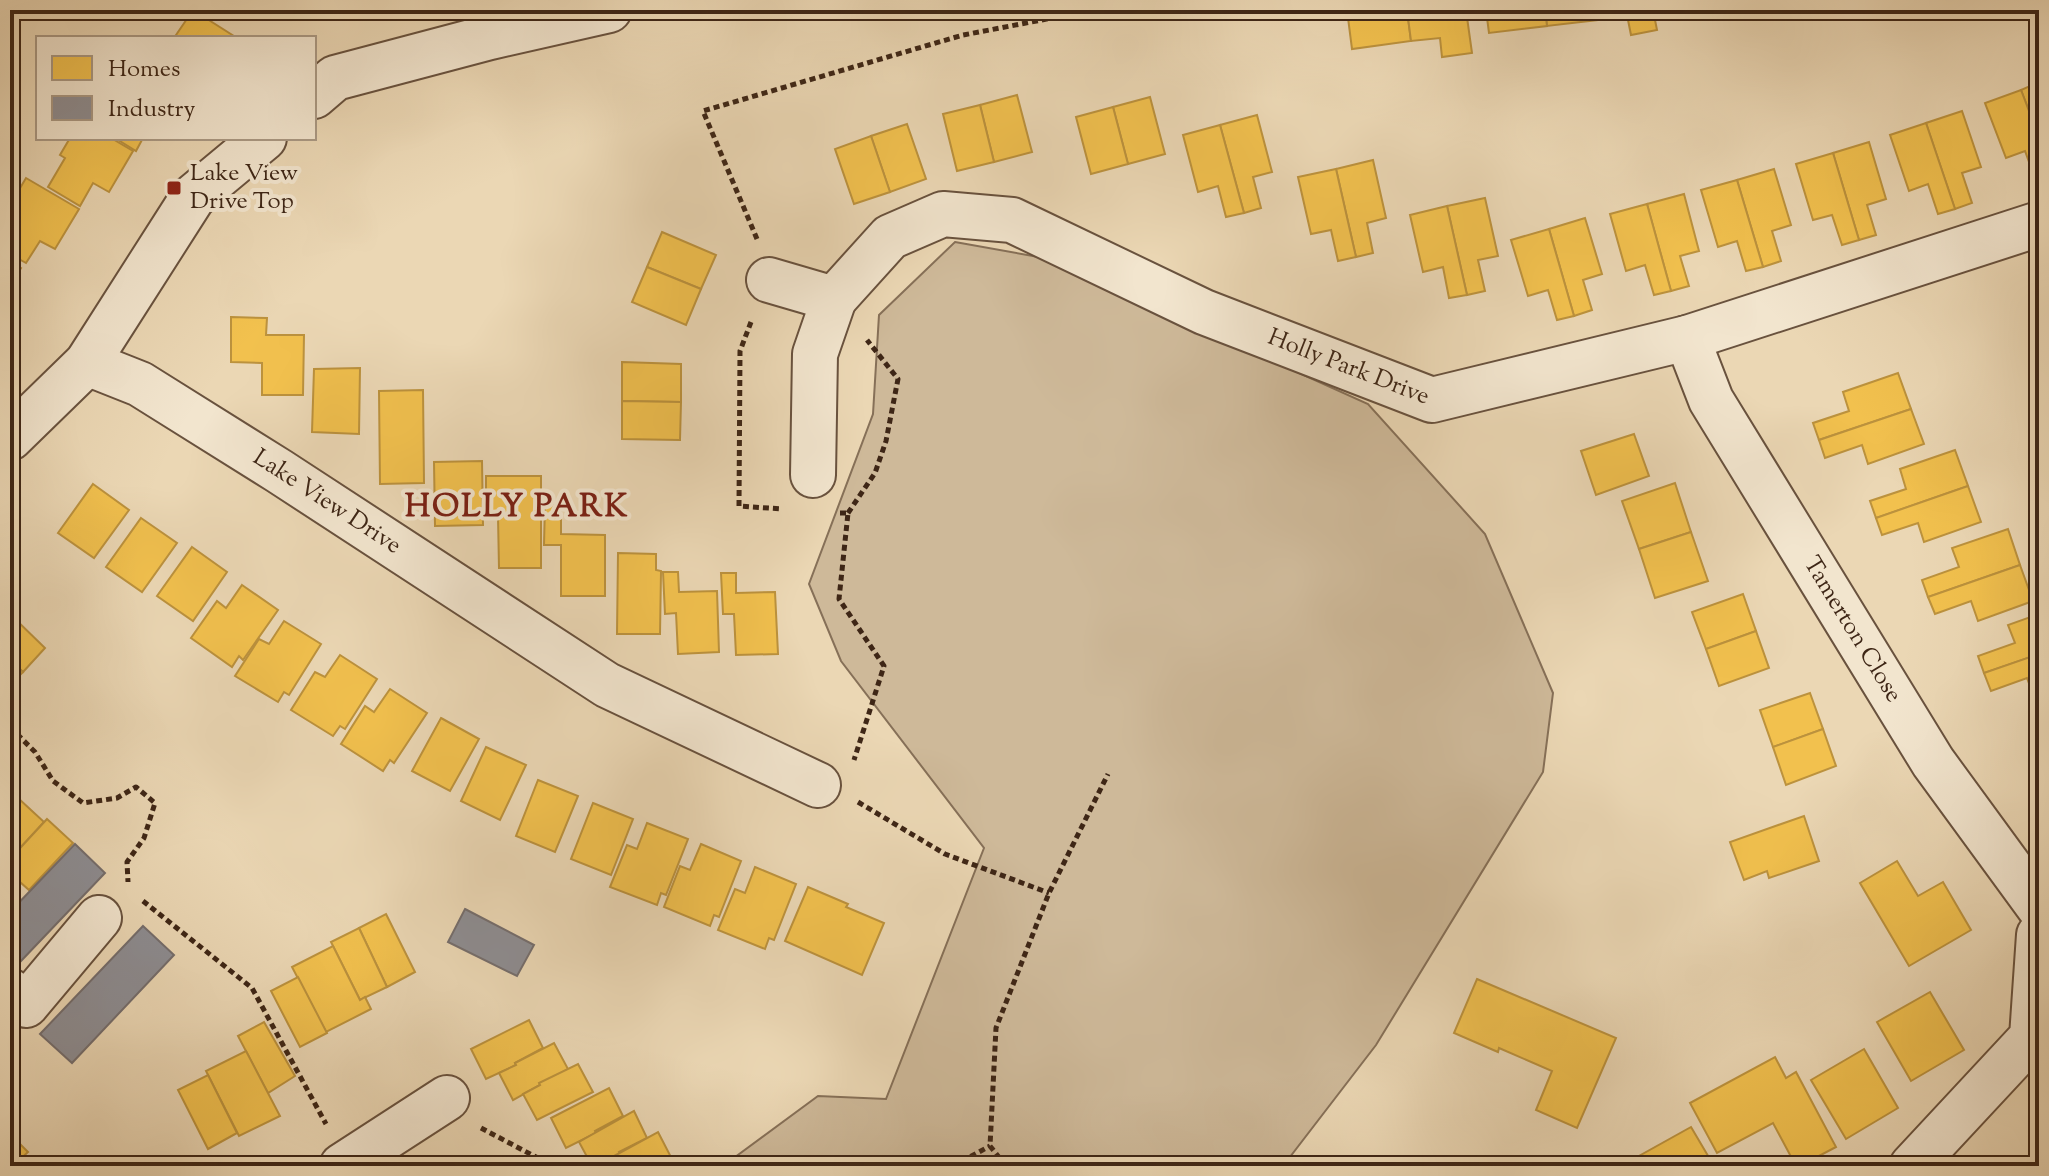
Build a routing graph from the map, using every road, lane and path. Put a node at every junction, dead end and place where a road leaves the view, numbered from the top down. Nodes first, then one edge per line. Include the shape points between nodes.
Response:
1 (609, 10) edge
2 (1094, 10) edge
3 (316, 94) edge
4 (262, 140) edge
5 (2039, 224) edge
6 (769, 280) junction
7 (834, 299) junction
8 (1687, 338) junction
9 (87, 363) junction
10 (10, 438) edge
11 (813, 475) dead end
12 (757, 507) dead end
13 (836, 512) dead end
14 (848, 513) junction
15 (10, 727) edge
16 (1108, 774) dead end
17 (830, 789) junction
18 (1049, 893) junction
19 (140, 899) dead end
20 (114, 903) joint
21 (2039, 907) edge
22 (2039, 935) edge
23 (10, 991) edge
24 (447, 1098) joint
25 (990, 1146) junction
26 (344, 1164) edge
27 (553, 1166) edge
28 (953, 1166) edge
29 (1006, 1166) edge
30 (1912, 1166) edge

1 - 3 street via 335,78
2 - 6 path via 963,35 703,111 771,270
4 - 9 street via 193,197
5 - 8 street, Holly Park Drive
6 - 7 street
6 - 12 path via 740,351 739,506
7 - 8 street, Holly Park Drive via 890,237 943,214 1012,220 1204,312 1432,400
7 - 11 street, Holly Park Drive via 815,354
7 - 14 path via 898,379 875,473
8 - 21 street, Tamerton Close via 1711,400 1933,762
9 - 10 street
9 - 17 street, Lake View Drive via 140,384 607,685
13 - 14 path
14 - 17 path via 839,599 884,666
15 - 20 path via 53,781 83,803 117,798 136,787 155,803
16 - 18 path
17 - 18 path via 945,854
18 - 25 path via 996,1028
19 - 26 path via 252,988
20 - 23 street via 26,1005
22 - 30 street via 2032,1037
24 - 26 street
24 - 27 path via 472,1123
25 - 28 path
25 - 29 path

